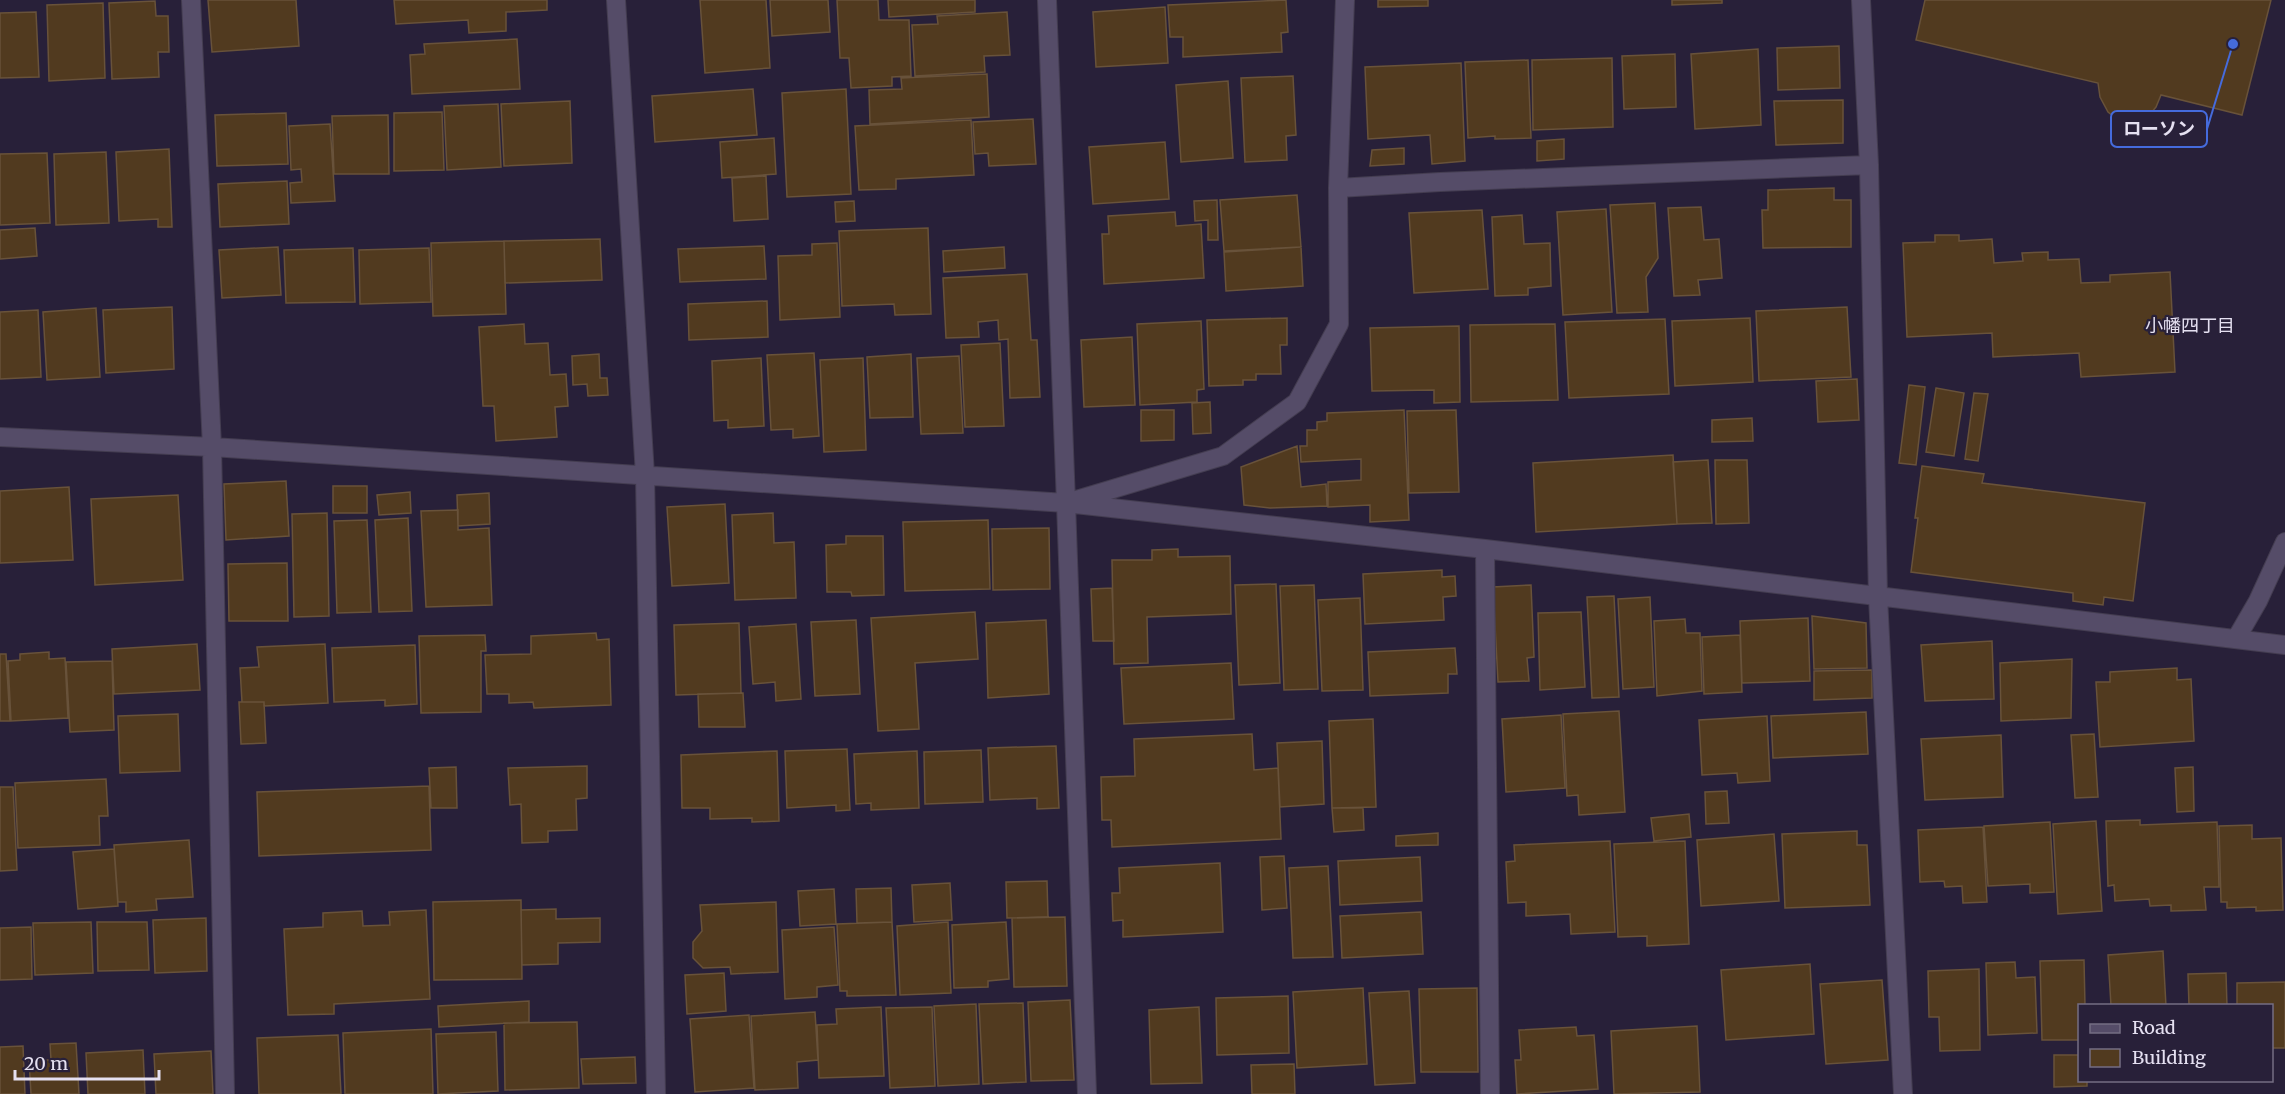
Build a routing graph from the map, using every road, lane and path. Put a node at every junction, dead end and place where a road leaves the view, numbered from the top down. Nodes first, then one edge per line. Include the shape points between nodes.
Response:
1 (191, 0) edge
2 (616, 0) edge
3 (1047, 0) edge
4 (1345, 0) edge
5 (1861, 0) edge
6 (1869, 165) junction
7 (1338, 188) junction
8 (0, 437) edge
9 (212, 447) junction
10 (645, 475) junction
11 (1066, 503) junction
12 (2285, 542) edge
13 (1485, 549) junction
14 (1878, 597) junction
15 (2236, 639) junction
16 (2285, 645) edge
17 (225, 1094) edge
18 (656, 1094) edge
19 (1087, 1094) edge
20 (1490, 1094) edge
21 (1903, 1094) edge

1 - 9 street
2 - 10 street
3 - 11 street
4 - 7 street
5 - 6 street
6 - 7 street
6 - 14 street
7 - 11 street via 1339,324 1297,402 1223,456
8 - 9 street
9 - 10 street
9 - 17 street
10 - 11 street
10 - 18 street
11 - 13 street
11 - 19 street
12 - 15 street
13 - 14 street
13 - 20 street
14 - 15 street
14 - 21 street
15 - 16 street

